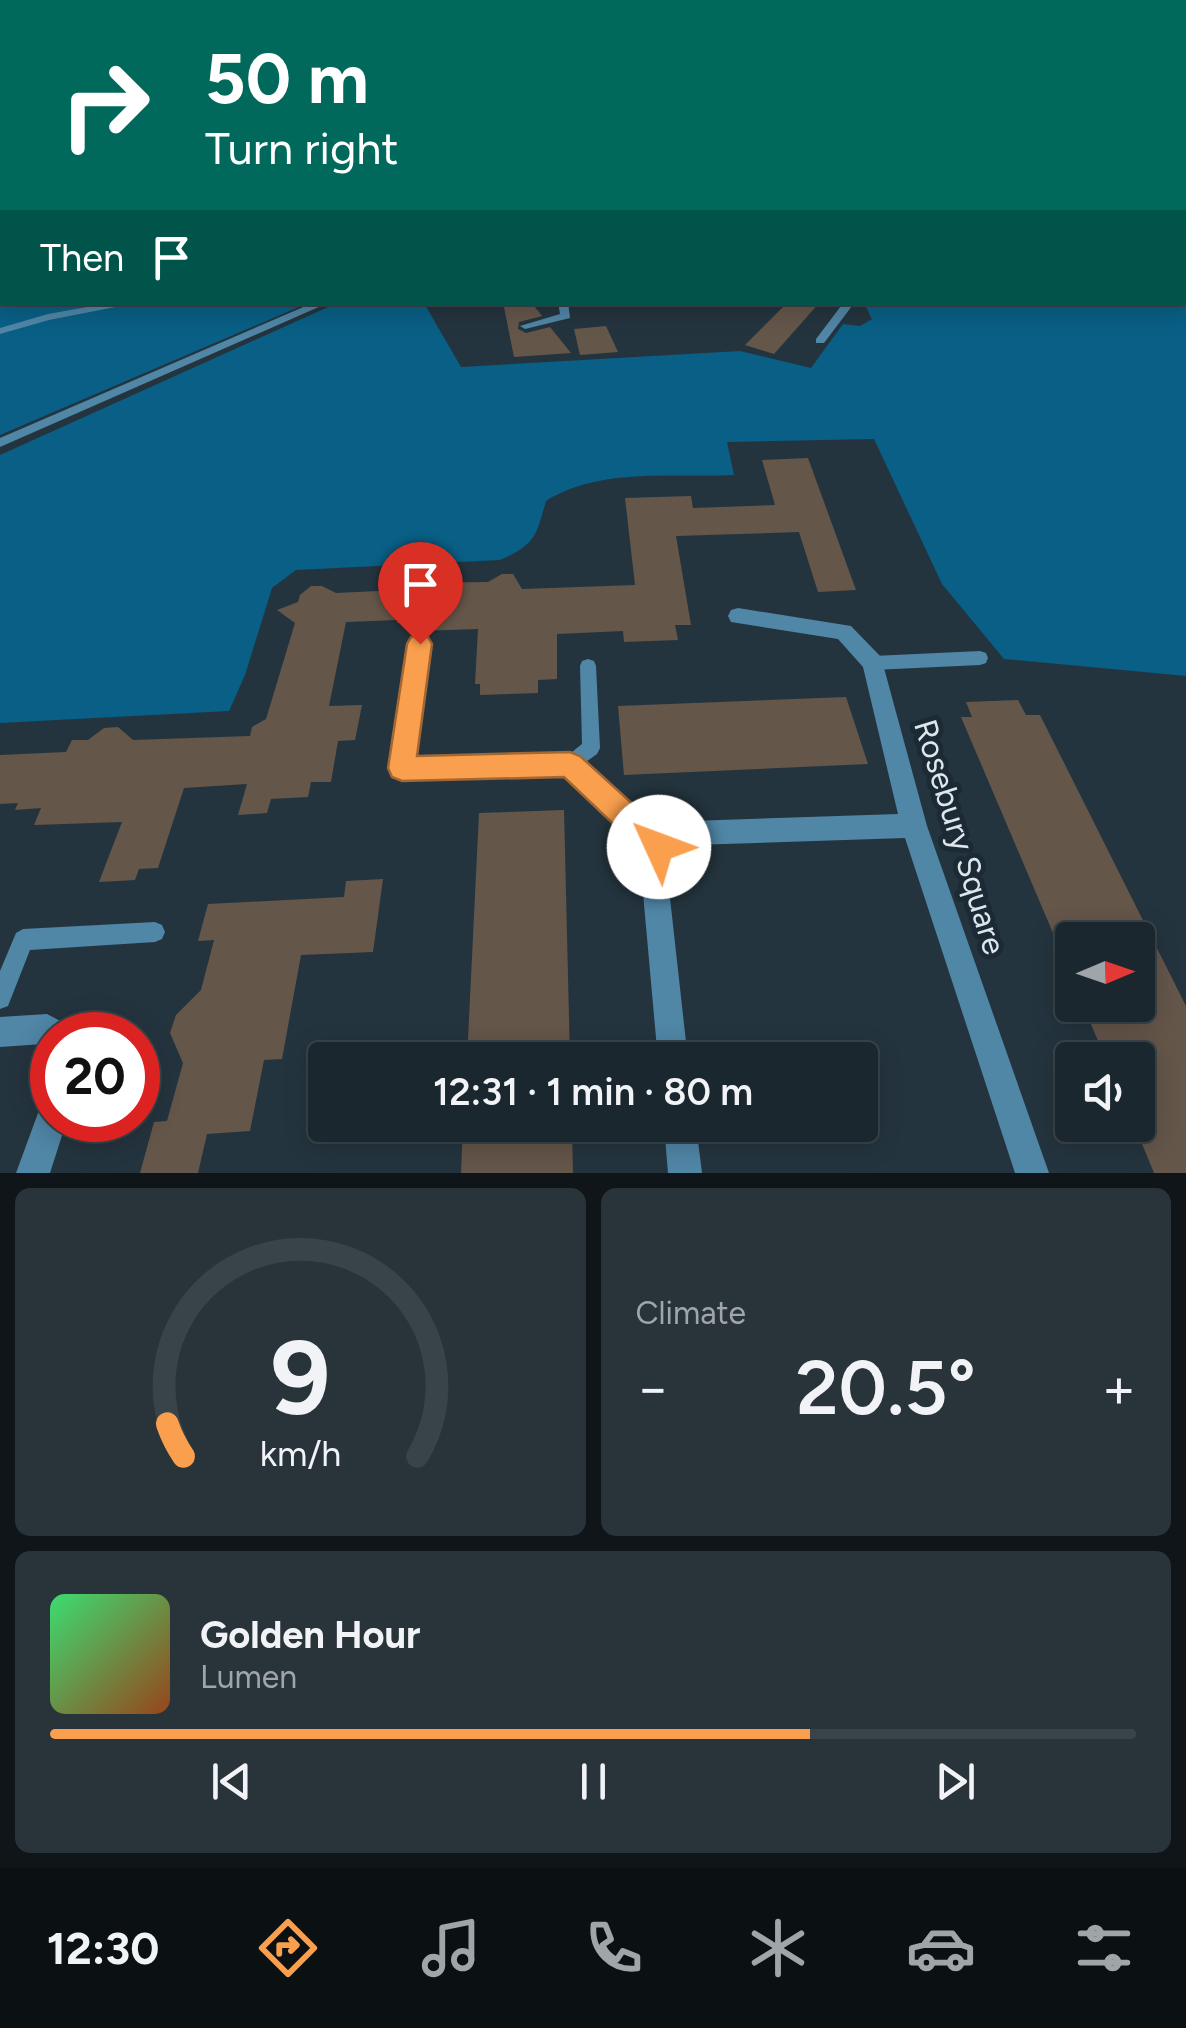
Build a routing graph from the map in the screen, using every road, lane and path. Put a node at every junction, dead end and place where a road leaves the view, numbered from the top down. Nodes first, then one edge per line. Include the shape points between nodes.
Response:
1 (118, 305) edge
2 (318, 305) edge
3 (564, 305) edge
4 (848, 305) edge
5 (525, 326) dead end
6 (0, 331) edge
7 (820, 342) dead end
8 (0, 444) edge
9 (738, 616) dead end
10 (420, 644) dead end
11 (980, 658) dead end
12 (873, 663) junction
13 (588, 666) dead end
14 (570, 764) junction
15 (914, 826) junction
16 (659, 847) junction
17 (155, 932) dead end
18 (0, 998) edge
19 (30, 1030) edge
20 (0, 1032) edge
21 (672, 1042) edge
22 (43, 1142) edge
23 (682, 1142) edge
24 (33, 1173) edge
25 (685, 1173) edge
26 (1032, 1173) edge

1 - 6 lane
2 - 8 lane
3 - 5 lane via 566,316
4 - 7 lane
9 - 12 street via 844,632
10 - 14 lane via 402,768
11 - 12 lane
12 - 15 street, Rosebury Square
13 - 14 lane via 591,748
14 - 16 lane
15 - 16 street via 691,833
15 - 26 street, Rosebury Square
16 - 21 street via 654,871
17 - 18 lane via 23,940
19 - 20 street
22 - 24 street
23 - 25 street

